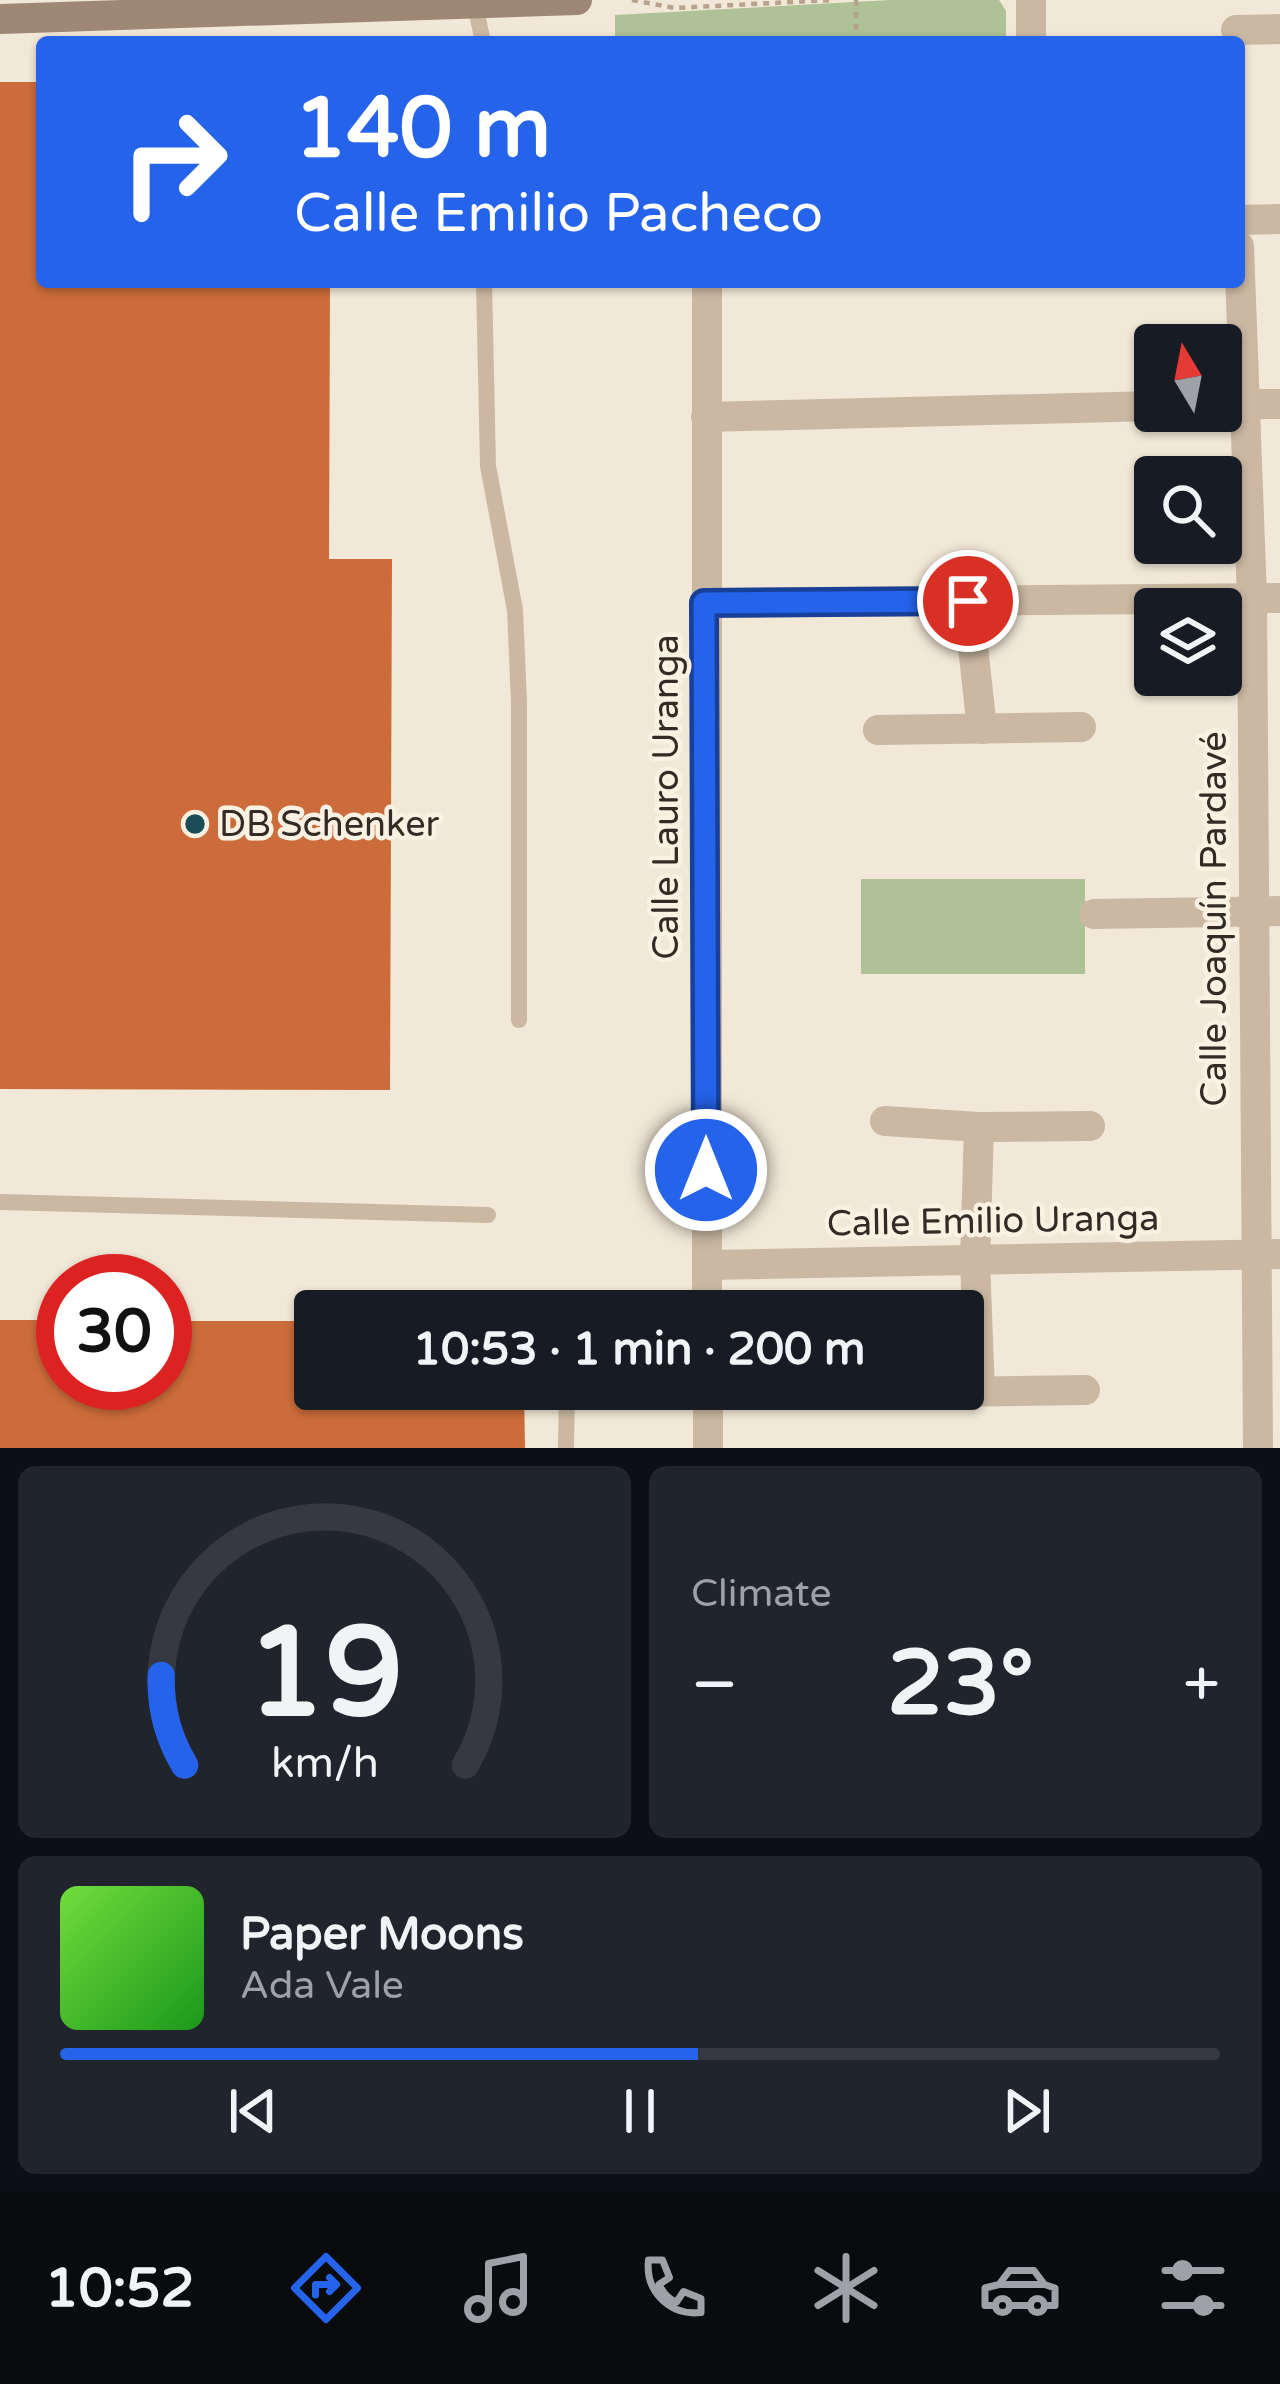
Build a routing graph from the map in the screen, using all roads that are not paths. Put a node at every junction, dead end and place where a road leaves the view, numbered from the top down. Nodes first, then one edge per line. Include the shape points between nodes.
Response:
1 (575, 0) edge
2 (1031, 0) edge
3 (474, 1) edge
4 (0, 19) edge
5 (1236, 24) edge
6 (1280, 29) edge
7 (482, 36) edge
8 (1031, 36) edge
9 (1280, 219) edge
10 (1245, 220) edge
11 (484, 288) edge
12 (707, 288) edge
13 (1237, 288) edge
14 (1236, 324) edge
15 (1242, 404) edge
16 (1280, 404) edge
17 (1134, 407) edge
18 (706, 417) junction
19 (1238, 432) edge
20 (1266, 598) edge
21 (968, 601) junction
22 (704, 603) junction
23 (1081, 727) dead end
24 (982, 729) junction
25 (878, 730) dead end
26 (1266, 911) edge
27 (1094, 914) dead end
28 (519, 1020) dead end
29 (885, 1121) dead end
30 (1090, 1126) dead end
31 (979, 1127) junction
32 (0, 1202) edge
33 (488, 1215) dead end
34 (1268, 1254) edge
35 (975, 1261) junction
36 (706, 1264) junction
37 (707, 1290) edge
38 (976, 1290) edge
39 (984, 1390) edge
40 (1085, 1390) dead end
41 (567, 1410) edge
42 (708, 1410) edge
43 (566, 1448) edge
44 (708, 1448) edge
45 (1258, 1448) edge

1 - 3 street
2 - 8 street
3 - 4 street
3 - 7 lane
5 - 6 street
9 - 10 street
11 - 28 lane via 488,466 517,656
12 - 18 street, Calle Lauro Uranga
13 - 14 street, Calle Joaquín Pardavé
15 - 16 street
17 - 18 street
18 - 22 street, Calle Lauro Uranga
19 - 20 street, Calle Joaquín Pardavé
20 - 21 street
20 - 26 street, Calle Joaquín Pardavé
21 - 22 street
21 - 24 street
22 - 36 street, Calle Lauro Uranga
23 - 24 street
24 - 25 street
26 - 27 street
26 - 34 street, Calle Joaquín Pardavé
29 - 31 street
30 - 31 street
31 - 35 street
32 - 33 lane
34 - 35 street, Calle Emilio Uranga
34 - 45 street, Calle Joaquín Pardavé
35 - 36 street, Calle Emilio Uranga
35 - 38 street
36 - 37 street, Calle Lauro Uranga
39 - 40 street
41 - 43 lane
42 - 44 street

